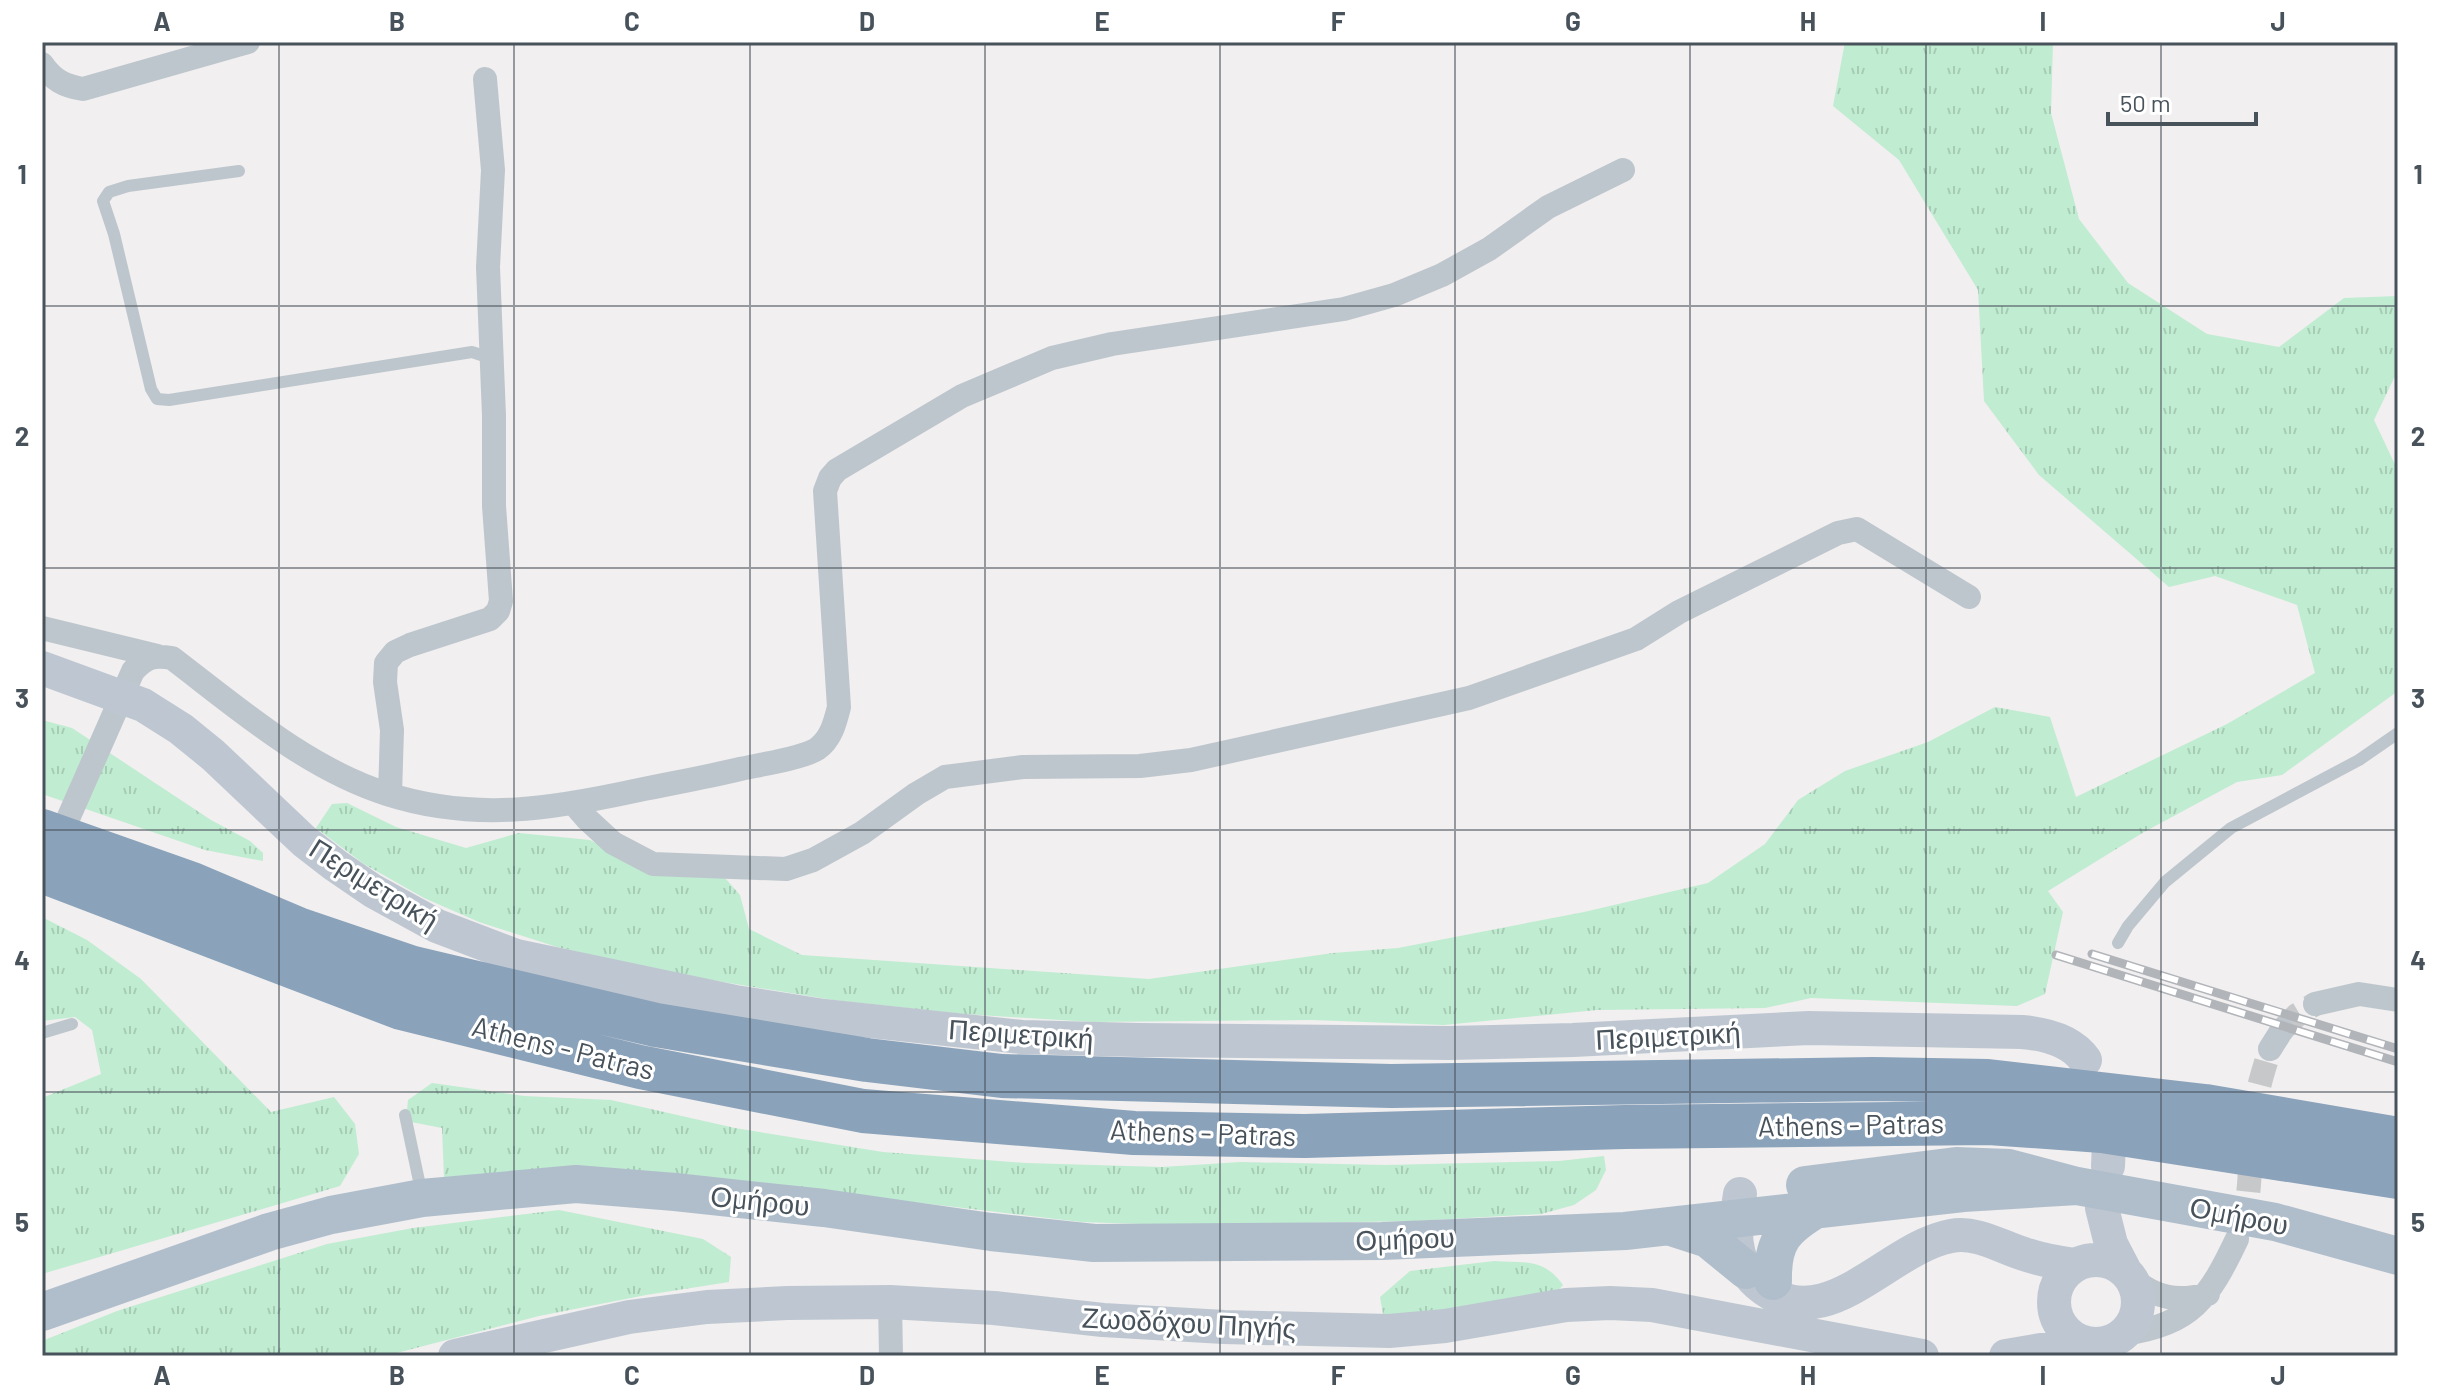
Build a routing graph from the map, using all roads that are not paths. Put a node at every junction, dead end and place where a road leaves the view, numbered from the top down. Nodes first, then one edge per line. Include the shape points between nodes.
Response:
1 (248, 42) edge
2 (42, 64) edge
3 (485, 79) dead end
4 (1623, 170) dead end
5 (239, 171) dead end
6 (490, 358) junction
7 (1969, 597) dead end
8 (42, 628) edge
9 (157, 656) junction
10 (42, 668) edge
11 (2398, 733) edge
12 (390, 795) junction
13 (574, 804) junction
14 (42, 831) edge
15 (42, 871) edge
16 (42, 878) edge
17 (2118, 943) dead end
18 (2398, 1000) edge
19 (2315, 1004) tunnel mouth
20 (72, 1024) dead end
21 (42, 1033) edge
22 (2085, 1060) dead end
23 (405, 1115) dead end
24 (2398, 1139) edge
25 (2101, 1175) junction
26 (2398, 1177) edge
27 (422, 1198) junction
28 (1747, 1205) junction
29 (1818, 1208) junction
30 (1668, 1226) junction
31 (1493, 1235) junction
32 (2237, 1239) tunnel mouth
33 (2008, 1248) junction
34 (2398, 1256) edge
35 (2080, 1264) junction
36 (2128, 1274) junction
37 (1767, 1283) junction
38 (2208, 1294) junction
39 (890, 1302) junction
40 (2054, 1309) junction
41 (42, 1312) edge
42 (2124, 1334) junction
43 (2083, 1343) junction
44 (2009, 1355) edge
45 (455, 1356) edge
46 (891, 1356) edge
47 (1922, 1356) edge

1 - 2 street via 83,89 51,78
3 - 6 street via 493,170
4 - 13 street via 1548,207 1442,275 1394,295 1344,309 1097,346 1052,358 962,396 837,470 825,491 838,674 833,730 816,749 789,757
5 - 6 lane via 128,186 109,192 103,201 157,399 472,352
6 - 12 street via 501,601 490,619 410,645 386,663
7 - 13 street via 1857,529 1838,533 1636,639 1469,698 1191,760 1023,767 945,777 862,833 786,869 653,864 613,843
8 - 9 street
9 - 12 street via 172,658 321,765
9 - 16 street via 145,658 133,671
10 - 22 main road, Περιμετρική via 143,705 181,729 335,865 437,926 516,956 735,1002 970,1032 1111,1040 1449,1043 1809,1028 2022,1032 2053,1038
11 - 17 lane via 2359,760 2231,828 2165,882
12 - 13 street via 484,812
14 - 24 highway, Athens - Patras via 413,968 656,1025 867,1060 1002,1076 1391,1086 1988,1081 2205,1106
15 - 26 highway, Athens - Patras via 401,1008 640,1067 863,1111 1134,1133 1305,1136 1989,1123 2102,1131
18 - 19 street via 2359,994
20 - 21 lane
23 - 27 lane
25 - 28 main road, Ομήρου via 1981,1165 1924,1169
25 - 29 main road, Ομήρου
25 - 34 main road, Ομήρου
27 - 31 main road, Ομήρου via 576,1184 824,1208 1094,1243
27 - 41 main road, Ομήρου via 269,1232
28 - 29 main road, Ομήρου
28 - 30 main road, Ομήρου
28 - 31 main road, Ομήρου via 1624,1209
28 - 37 main road via 1736,1246
29 - 37 main road via 1787,1229 1777,1243
30 - 31 main road, Ομήρου
30 - 37 main road via 1708,1239
32 - 38 street
33 - 35 main road
33 - 37 main road via 1971,1235 1952,1236 1915,1250 1821,1302 1802,1304
33 - 40 main road via 2038,1276
35 - 36 main road via 2106,1261
35 - 36 main road via 2097,1238 2102,1208 2111,1244
35 - 40 main road via 2061,1279
36 - 38 street via 2145,1290 2165,1298
36 - 42 main road via 2139,1299 2133,1324
38 - 42 street via 2170,1323
39 - 45 main road, Ζωοδόχου Πηγής via 707,1307 629,1317
39 - 46 street
39 - 47 main road, Ζωοδόχου Πηγής via 1179,1325 1389,1331 1566,1305 1652,1305
40 - 43 main road via 2071,1336
40 - 44 main road
42 - 43 main road via 2112,1342
43 - 44 main road

